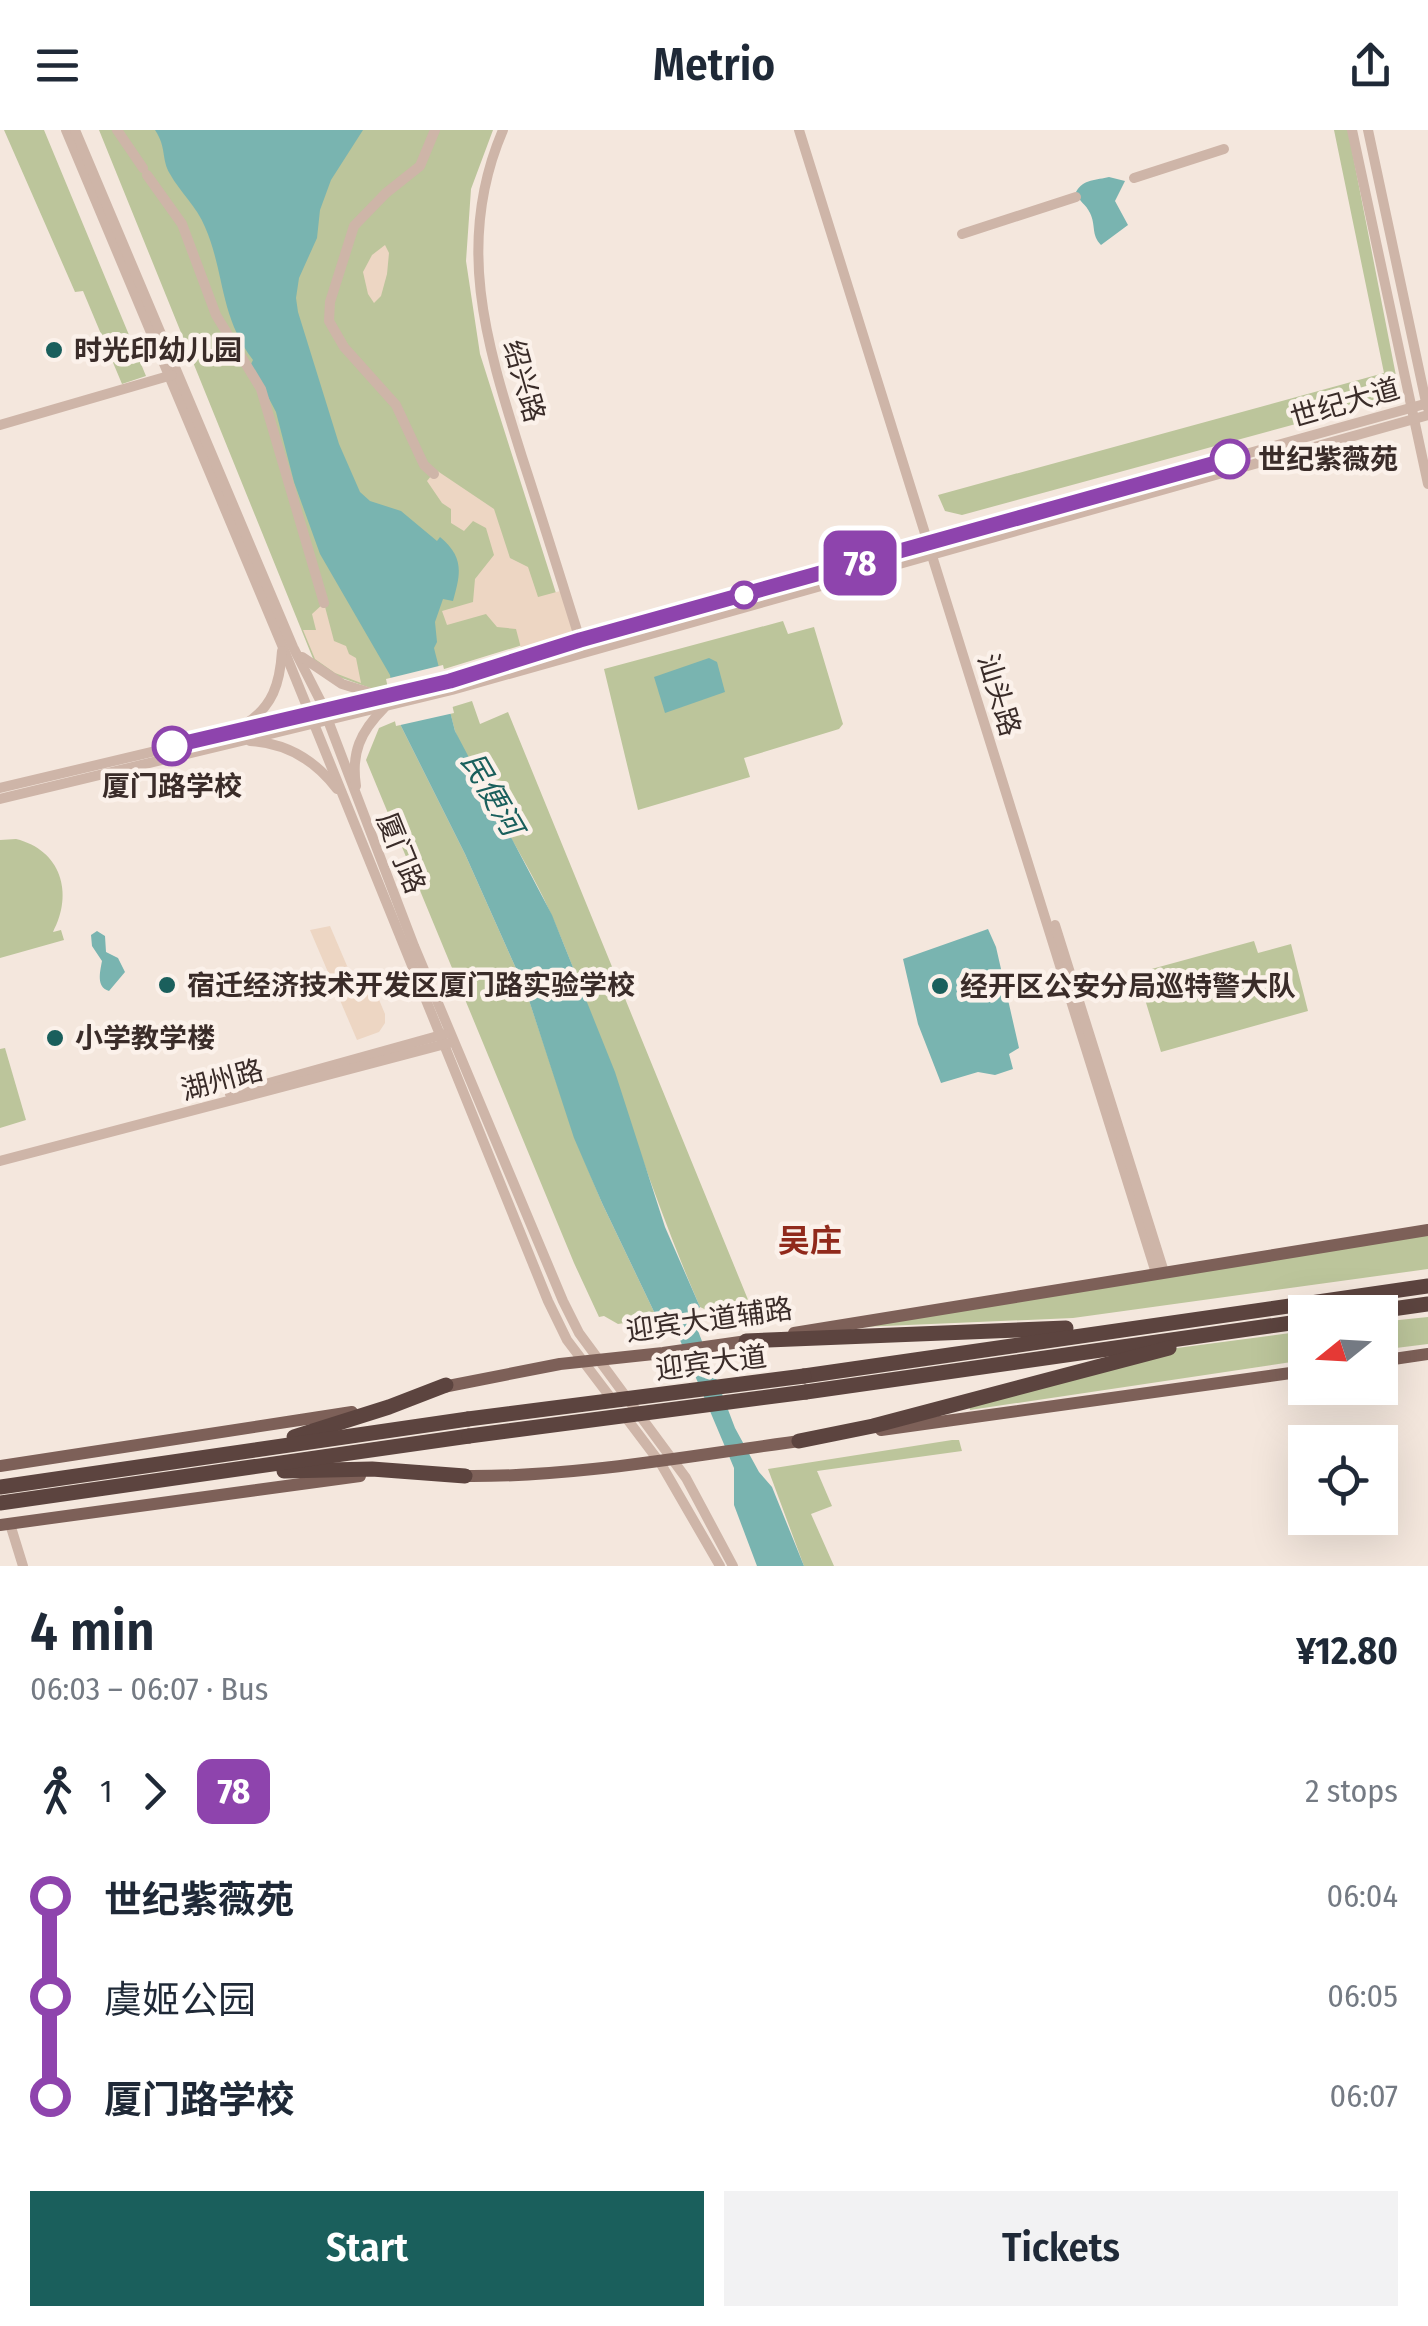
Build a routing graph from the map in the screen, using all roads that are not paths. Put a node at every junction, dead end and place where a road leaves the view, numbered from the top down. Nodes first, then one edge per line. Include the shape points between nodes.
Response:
1 (66, 130) edge
2 (76, 130) edge
3 (117, 130) edge
4 (434, 130) edge
5 (504, 130) edge
6 (802, 130) edge
7 (1352, 130) edge
8 (1368, 130) edge
9 (1224, 148) dead end
10 (1134, 178) dead end
11 (1076, 197) dead end
12 (962, 234) dead end
13 (172, 374) junction
14 (1428, 409) edge
15 (1413, 413) junction
16 (0, 426) edge
17 (434, 474) dead end
18 (1428, 484) edge
19 (932, 548) junction
20 (324, 603) dead end
21 (580, 640) junction
22 (287, 646) junction
23 (451, 685) junction
24 (389, 701) junction
25 (326, 716) junction
26 (312, 719) junction
27 (237, 735) junction
28 (0, 788) edge
29 (0, 798) edge
30 (346, 801) junction
31 (358, 807) junction
32 (447, 1039) junction
33 (0, 1158) edge
34 (1428, 1230) edge
35 (1160, 1273) junction
36 (1428, 1285) edge
37 (1428, 1306) edge
38 (1398, 1309) edge
39 (1234, 1312) junction
40 (1288, 1323) edge
41 (1251, 1328) junction
42 (746, 1341) junction
43 (1428, 1354) edge
44 (1398, 1358) edge
45 (598, 1360) junction
46 (583, 1361) junction
47 (1288, 1374) edge
48 (805, 1384) junction
49 (446, 1385) junction
50 (800, 1440) junction
51 (236, 1453) junction
52 (665, 1460) junction
53 (0, 1466) edge
54 (466, 1476) junction
55 (0, 1486) edge
56 (106, 1488) junction
57 (0, 1503) edge
58 (5, 1524) edge
59 (22, 1566) edge
60 (720, 1566) edge
61 (732, 1566) edge

1 - 13 street, 厦门路
2 - 13 street, 厦门路
3 - 20 street via 182,224 216,315 261,389
4 - 17 street via 420,166 354,226 329,321 344,348 396,405
5 - 21 street, 绍兴路 via 480,203 481,309
6 - 19 street, 汕头路
7 - 15 street
8 - 14 street
9 - 10 street
11 - 12 street
13 - 16 street
13 - 22 street, 厦门路
14 - 15 street, 世纪大道
15 - 18 street
15 - 19 street, 世纪大道
19 - 21 street, 世纪大道
19 - 23 street, 世纪大道
19 - 35 street, 汕头路
21 - 23 street, 世纪大道
22 - 24 street via 342,684
22 - 25 street, 厦门路
22 - 26 street, 厦门路
22 - 27 street via 278,688
23 - 24 street, 世纪大道
24 - 25 street, 世纪大道
24 - 31 street via 356,747
25 - 26 street, 世纪大道
25 - 31 street, 厦门路
26 - 27 street, 世纪大道
26 - 30 street, 厦门路
27 - 28 street, 世纪大道
27 - 29 street, 世纪大道
27 - 30 street via 313,762
30 - 32 street, 厦门路
31 - 32 street, 厦门路
32 - 33 street, 湖州路
32 - 45 street, 厦门路 via 563,1301
32 - 46 street, 厦门路 via 548,1301
34 - 35 main road, 迎宾大道辅路
35 - 42 main road, 迎宾大道辅路
36 - 39 highway, 迎宾大道
37 - 38 highway
39 - 42 highway via 1030,1331
39 - 48 highway, 迎宾大道
40 - 41 highway, 迎宾大道
41 - 48 highway, 迎宾大道
41 - 50 highway
42 - 45 main road, 迎宾大道辅路
43 - 44 main road
45 - 46 main road, 迎宾大道辅路
45 - 52 street, 厦门路
46 - 49 main road, 迎宾大道辅路
46 - 52 street, 厦门路
47 - 50 main road
48 - 51 highway, 迎宾大道, bridge via 468,1419
48 - 56 highway, 迎宾大道, bridge
49 - 51 highway
49 - 53 main road, 迎宾大道辅路 via 318,1420
50 - 52 main road
51 - 55 highway, 迎宾大道
52 - 54 main road
52 - 60 street, 厦门路
52 - 61 street, 厦门路 via 706,1512
54 - 56 highway via 316,1469
54 - 58 main road via 352,1476
56 - 57 highway, 迎宾大道
58 - 59 street

